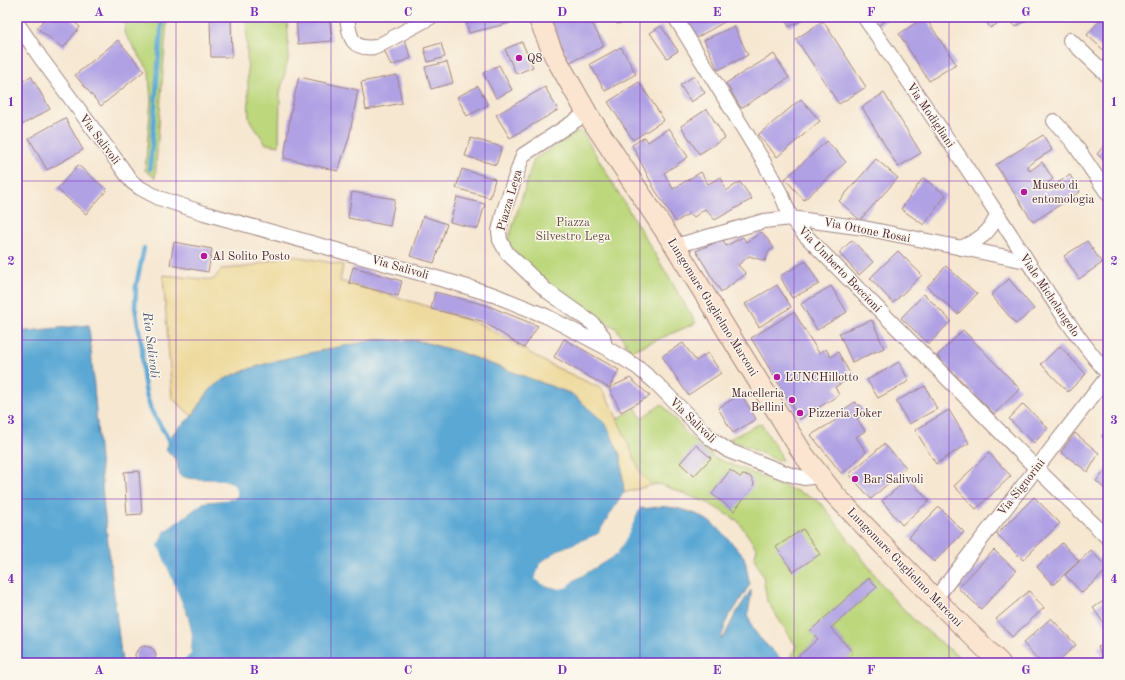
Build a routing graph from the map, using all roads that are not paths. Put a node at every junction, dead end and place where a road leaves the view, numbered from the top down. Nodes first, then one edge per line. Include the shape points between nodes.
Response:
1 (347, 17) edge
2 (431, 17) edge
3 (538, 17) edge
4 (675, 17) edge
5 (864, 17) edge
6 (17, 23) edge
7 (1070, 40) dead end
8 (1108, 76) edge
9 (587, 113) junction
10 (1054, 121) dead end
11 (1108, 194) edge
12 (997, 213) junction
13 (791, 218) junction
14 (675, 246) junction
15 (961, 248) junction
16 (1026, 261) junction
17 (605, 347) junction
18 (1108, 375) edge
19 (1036, 468) junction
20 (819, 476) junction
21 (1108, 538) edge
22 (934, 599) junction
23 (1000, 663) edge

1 - 2 street via 350,36 359,46 367,48 376,46
3 - 9 street, Lungomare Guglielmo Marconi via 554,55
4 - 13 street, Via Umberto Boccioni via 762,159
5 - 12 street, Via Modigliani
6 - 17 street, Via Salivoli via 132,182 140,188 159,198 256,228 494,295 546,316
7 - 8 street
9 - 14 street, Lungomare Guglielmo Marconi
9 - 17 street, Piazza Lega via 523,155 499,231 500,240 507,253 547,291 592,323 603,336
10 - 11 street via 1073,142
12 - 15 street via 989,230 973,243
12 - 16 street, Viale Michelangelo
13 - 14 street, Via Ottone Rosai via 764,221
13 - 15 street, Via Ottone Rosai via 864,228
13 - 19 street, Via Umberto Boccioni
14 - 20 street, Lungomare Guglielmo Marconi
15 - 16 street, Via Ottone Rosai
16 - 18 street, Viale Michelangelo
17 - 20 street, Via Salivoli via 637,367 706,434 729,451 788,474 804,478
18 - 19 street, Via Signorini
19 - 21 street, Via Umberto Boccioni
19 - 22 street, Via Signorini
20 - 22 street, Lungomare Guglielmo Marconi
22 - 23 street, Lungomare Guglielmo Marconi

